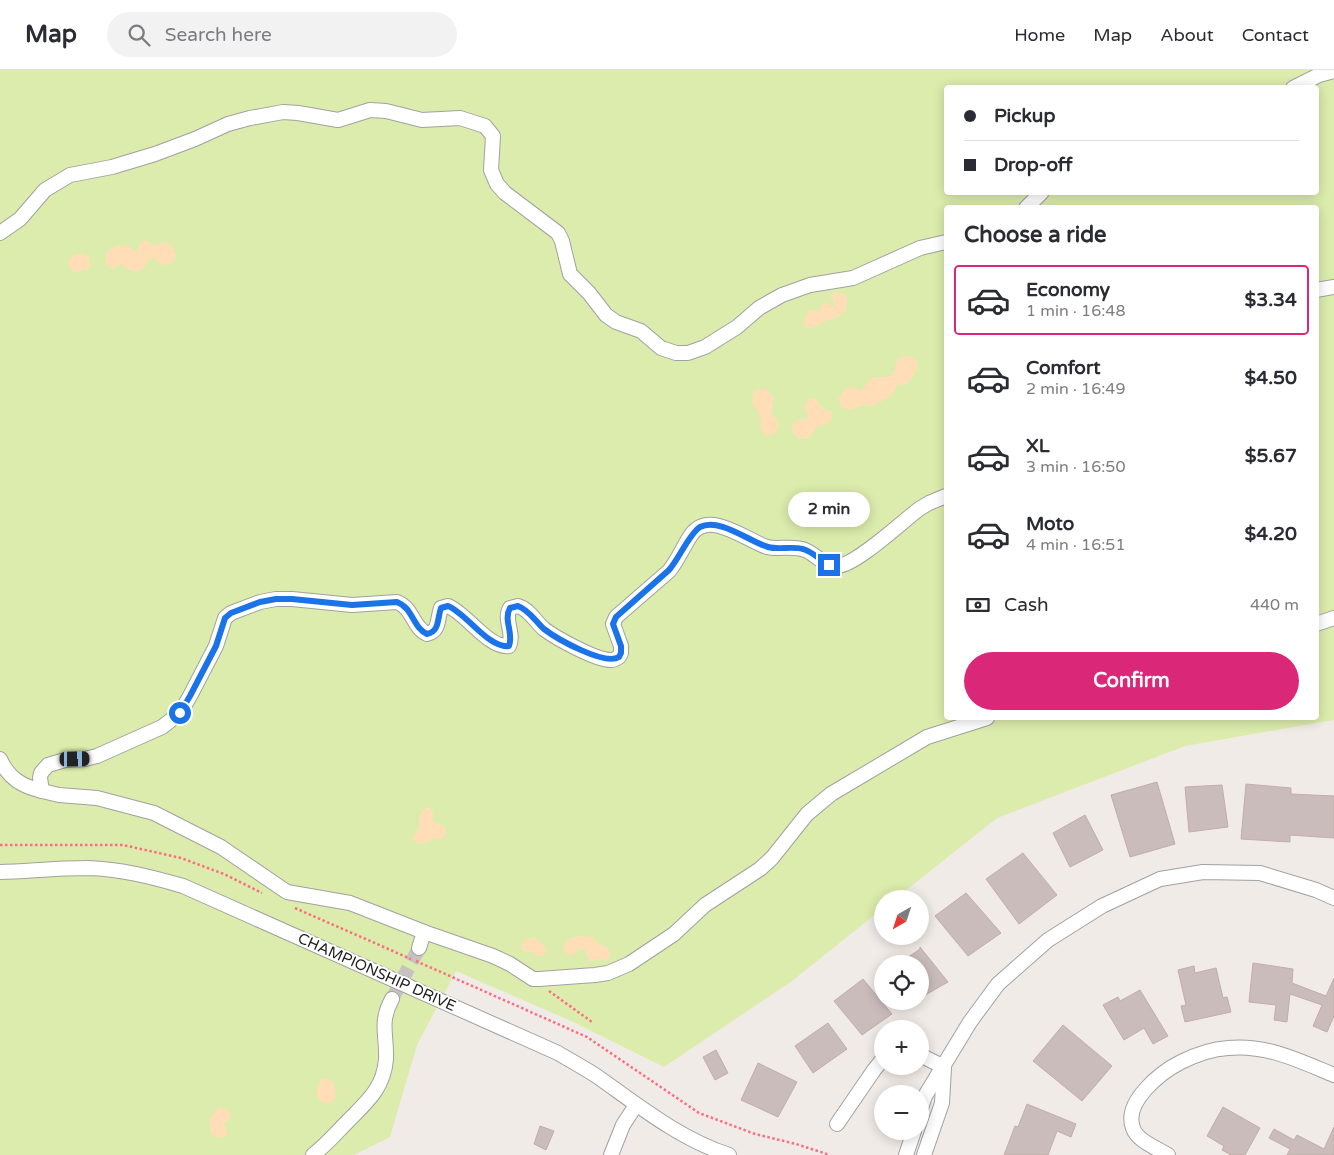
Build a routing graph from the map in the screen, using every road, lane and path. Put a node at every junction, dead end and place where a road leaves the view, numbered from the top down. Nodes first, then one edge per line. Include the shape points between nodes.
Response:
1 (1334, 71) edge
2 (1299, 85) edge
3 (1039, 195) edge
4 (1029, 205) edge
5 (0, 233) edge
6 (944, 242) edge
7 (1334, 287) edge
8 (1319, 290) edge
9 (944, 497) edge
10 (1334, 618) edge
11 (1319, 623) edge
12 (981, 720) edge
13 (0, 759) edge
14 (42, 791) junction
15 (0, 845) edge
16 (0, 872) edge
17 (267, 895) dead end
18 (1334, 898) edge
19 (293, 907) dead end
20 (424, 932) junction
21 (419, 948) tunnel mouth
22 (530, 978) junction
23 (392, 998) tunnel mouth
24 (592, 1022) dead end
25 (929, 1060) edge
26 (944, 1067) junction
27 (874, 1070) edge
28 (1334, 1075) edge
29 (929, 1090) edge
30 (636, 1105) junction
31 (837, 1124) dead end
32 (911, 1140) edge
33 (313, 1155) edge
34 (611, 1155) edge
35 (728, 1155) edge
36 (830, 1155) edge
37 (906, 1155) edge
38 (924, 1155) edge
39 (1168, 1155) edge

1 - 2 street
3 - 4 street
5 - 6 street via 20,219 46,190 70,175 112,167 185,143 228,124 271,113 298,113 338,120 370,110 422,120 460,118 488,128 493,136 491,164 494,180 505,193 558,233 573,278 611,319 641,331 661,348 676,354 705,347 782,295 810,285 853,278 920,248
7 - 8 street
9 - 14 street via 919,509 856,558 837,567 802,549 768,547 717,525 705,525 692,534 669,570 616,617 613,624 621,650 619,657 612,660 596,657 556,636 518,606 510,608 507,615 511,640 505,647 448,606 441,608 436,628 427,634 397,602 352,605 292,599 260,602 225,618 216,646 180,713 157,730 97,756 48,765 41,773
10 - 11 street
12 - 22 street via 927,737 832,794 807,814 760,869 705,905 674,934 629,964 595,975
13 - 14 street via 6,772 16,781
14 - 20 street via 97,798 154,812 221,847 287,892 350,903
15 - 17 path via 123,846 180,858
16 - 30 street, CHAMPIONSHIP DRIVE via 88,868 124,871 183,886 558,1053
18 - 26 street via 1260,873 1203,872 1160,879 1102,906 1056,935 998,984 970,1022
19 - 36 path via 587,1037 699,1113 755,1134
20 - 21 street
20 - 22 street via 493,956
22 - 24 path
23 - 33 street via 384,1019 386,1061 378,1089 336,1136
25 - 26 street
26 - 29 street
26 - 38 street via 942,1103
27 - 31 street
28 - 39 street via 1275,1051 1252,1048 1228,1048 1182,1062 1165,1072 1135,1101 1131,1117 1138,1135
30 - 34 street via 623,1125
30 - 35 street, CHAMPIONSHIP DRIVE via 680,1133
32 - 37 street

